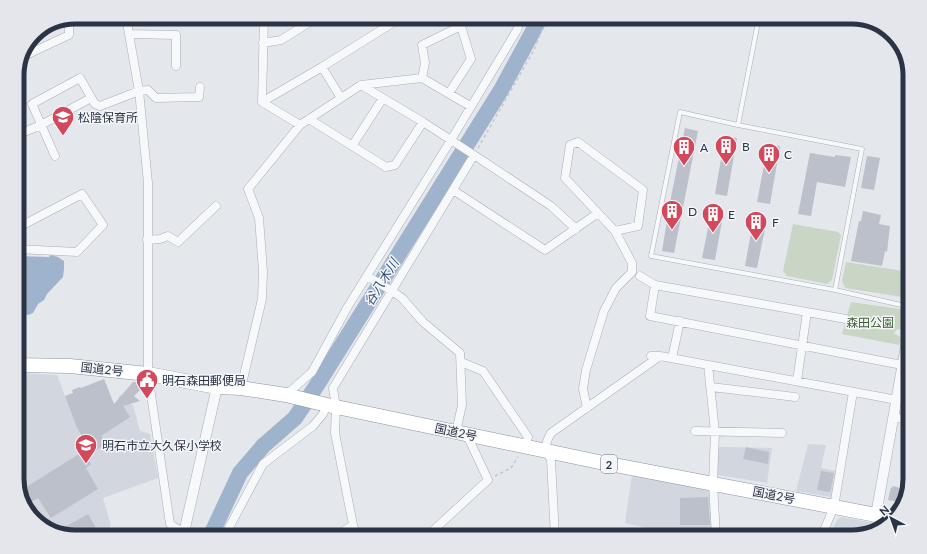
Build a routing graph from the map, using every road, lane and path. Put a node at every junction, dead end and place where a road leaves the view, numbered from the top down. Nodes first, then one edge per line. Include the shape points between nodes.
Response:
1 (127, 24) edge
2 (264, 24) edge
3 (307, 24) edge
4 (391, 24) edge
5 (518, 24) edge
6 (544, 24) edge
7 (758, 24) edge
8 (69, 25) edge
9 (129, 34) junction
10 (263, 43) junction
11 (29, 53) edge
12 (176, 66) dead end
13 (322, 67) junction
14 (422, 78) junction
15 (361, 85) junction
16 (200, 87) dead end
17 (140, 91) junction
18 (450, 93) junction
19 (91, 98) junction
20 (341, 98) junction
21 (383, 98) junction
22 (262, 102) junction
23 (470, 106) junction
24 (309, 120) junction
25 (423, 122) junction
26 (41, 125) junction
27 (300, 125) junction
28 (738, 125) junction
29 (24, 132) edge
30 (451, 140) junction
31 (352, 146) junction
32 (474, 155) junction
33 (55, 156) dead end
34 (453, 190) junction
35 (216, 206) dead end
36 (598, 213) junction
37 (24, 225) edge
38 (576, 229) junction
39 (615, 231) junction
40 (147, 240) junction
41 (24, 249) edge
42 (367, 276) junction
43 (640, 276) dead end
44 (655, 285) junction
45 (835, 290) junction
46 (392, 291) junction
47 (903, 305) edge
48 (807, 312) junction
49 (846, 319) dead end
50 (680, 322) junction
51 (802, 346) junction
52 (651, 356) dead end
53 (660, 356) junction
54 (672, 358) junction
55 (903, 360) edge
56 (461, 362) junction
57 (24, 365) edge
58 (708, 365) junction
59 (902, 365) junction
60 (148, 374) junction
61 (797, 381) junction
62 (217, 387) junction
63 (711, 387) junction
64 (241, 388) junction
65 (853, 392) junction
66 (286, 396) junction
67 (795, 397) dead end
68 (897, 400) junction
69 (331, 406) junction
70 (587, 408) junction
71 (894, 418) junction
72 (903, 419) edge
73 (695, 431) dead end
74 (715, 432) junction
75 (782, 433) dead end
76 (462, 434) junction
77 (525, 446) junction
78 (546, 450) junction
79 (488, 480) junction
80 (713, 483) junction
81 (834, 507) junction
82 (876, 515) junction
83 (886, 517) edge
84 (353, 525) junction
85 (177, 530) edge
86 (184, 530) edge
87 (228, 530) edge
88 (345, 530) edge
89 (355, 530) edge
90 (433, 530) edge
91 (554, 530) edge
92 (716, 530) edge
93 (824, 530) edge

1 - 9 street
2 - 10 street
3 - 10 street via 281,40
4 - 13 street
5 - 23 street
6 - 32 path via 534,50
7 - 28 lane
8 - 11 street via 69,35
9 - 12 street via 176,35
9 - 17 street
10 - 22 street
13 - 20 street
13 - 22 street
14 - 15 street
14 - 18 street
14 - 18 street via 425,63 422,45 461,26 471,59
15 - 20 street
15 - 21 street
16 - 17 street via 199,97 156,98 148,90
17 - 19 street via 100,106
17 - 40 street via 148,183
18 - 23 street
19 - 26 street
19 - 26 street via 80,78 32,104
20 - 24 street
21 - 25 street
21 - 31 street
22 - 27 street
23 - 30 street
24 - 27 street
24 - 31 street
25 - 30 street
25 - 31 street via 395,165 386,167
26 - 29 street
26 - 33 street
27 - 64 street via 248,189 259,218 263,271 262,299
28 - 45 lane via 862,149
28 - 45 lane via 680,112 651,256
30 - 32 street
30 - 42 street
32 - 34 street
32 - 38 street via 551,206
34 - 38 street via 545,250
34 - 46 street
35 - 40 street via 178,242 168,236
36 - 38 street
36 - 39 street
36 - 39 street via 565,178 570,145 578,142 643,190 638,226
37 - 41 street via 82,194 103,225 78,252
39 - 70 street via 632,263 632,272 616,288 604,312 586,370 583,389
40 - 60 street
42 - 46 street
42 - 66 street via 312,372
43 - 44 street
44 - 48 street
44 - 50 street via 650,316
45 - 47 lane
46 - 56 street via 402,298 423,322 460,353
46 - 69 street via 333,388
48 - 49 street
48 - 51 street
50 - 51 street
50 - 54 street
51 - 59 street
51 - 61 street
52 - 53 street
53 - 54 street
53 - 70 street
54 - 58 street
55 - 59 street
56 - 76 street
56 - 77 street via 483,371 528,437
57 - 60 highway, 国道2号 / 2 via 70,366
58 - 61 street
58 - 63 street
59 - 68 street
60 - 62 highway, 国道2号 / 2
60 - 85 street via 170,524
61 - 65 street
62 - 64 highway, 国道2号 / 2
62 - 86 street
63 - 67 street
63 - 74 street
64 - 66 highway, 国道2号 / 2
65 - 68 street
65 - 81 street
66 - 69 highway, 国道2号 / 2
68 - 71 street
69 - 76 highway, 国道2号 / 2
69 - 84 street
69 - 87 street via 313,426 264,464
70 - 78 street via 551,433 546,442
71 - 72 street
71 - 82 street
73 - 74 street
74 - 75 street
74 - 80 street
76 - 77 highway, 国道2号 / 2
76 - 79 street
77 - 78 highway, 国道2号 / 2
77 - 79 path via 511,468
78 - 80 highway, 国道2号 / 2
78 - 91 street via 551,460
79 - 90 street
80 - 81 highway, 国道2号 / 2
80 - 92 street
81 - 82 highway, 国道2号 / 2
81 - 93 street
82 - 83 highway, 国道2号 / 2
84 - 88 street
84 - 89 street

